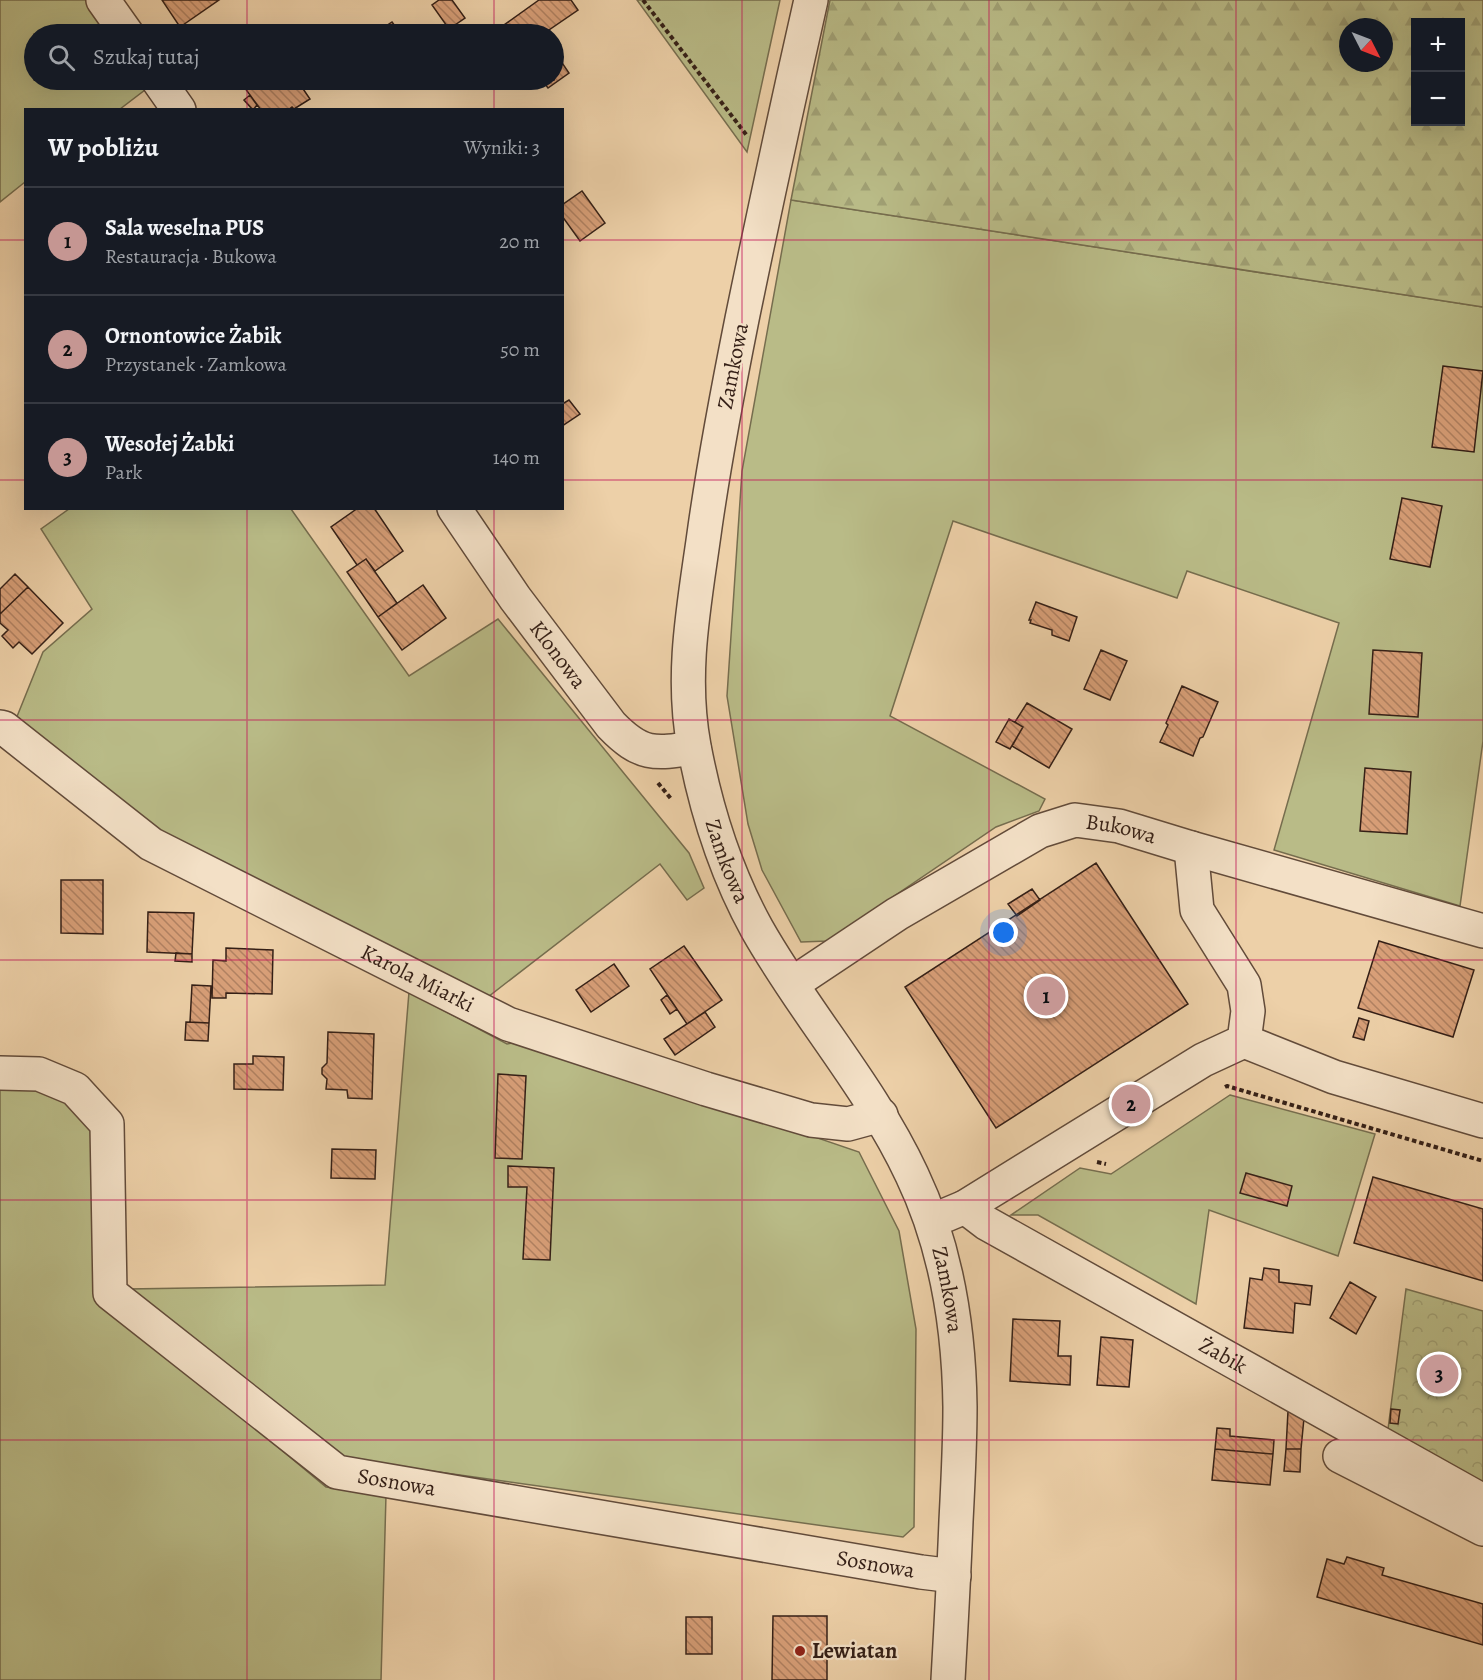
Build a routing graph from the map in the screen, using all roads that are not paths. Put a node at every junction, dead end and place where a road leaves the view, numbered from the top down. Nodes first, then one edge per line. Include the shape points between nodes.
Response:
1 (103, 0) edge
2 (811, 0) edge
3 (120, 24) edge
4 (165, 90) edge
5 (178, 108) edge
6 (455, 510) edge
7 (0, 727) edge
8 (694, 748) junction
9 (1191, 848) junction
10 (1483, 931) edge
11 (792, 984) junction
12 (1244, 1041) junction
13 (0, 1073) edge
14 (881, 1115) junction
15 (1483, 1121) edge
16 (965, 1207) junction
17 (932, 1222) junction
18 (1340, 1456) dead end
19 (1483, 1501) edge
20 (1483, 1529) edge
21 (954, 1576) junction
22 (948, 1680) edge

1 - 3 street
2 - 8 street, Zamkowa via 715,457 687,673
4 - 5 street
6 - 8 street, Klonowa via 515,598 626,740 645,750 665,753
7 - 14 street, Karola Miarki via 151,844 508,1024 811,1120 848,1124
8 - 11 street, Zamkowa via 713,824 734,882 757,929
9 - 10 street, Bukowa
9 - 11 street, Bukowa via 1119,826 1075,820 1040,831 897,914
9 - 12 street via 1197,910 1244,985 1248,1011
11 - 14 street, Zamkowa
12 - 15 street via 1334,1077
12 - 16 street via 1203,1060
13 - 21 street, Sosnowa via 39,1074 75,1089 107,1124 110,1293 337,1472
14 - 17 street, Zamkowa
16 - 17 street
16 - 19 street, Żabik via 986,1223
17 - 21 street, Zamkowa via 956,1338 959,1383
18 - 20 street
21 - 22 street, Zamkowa

